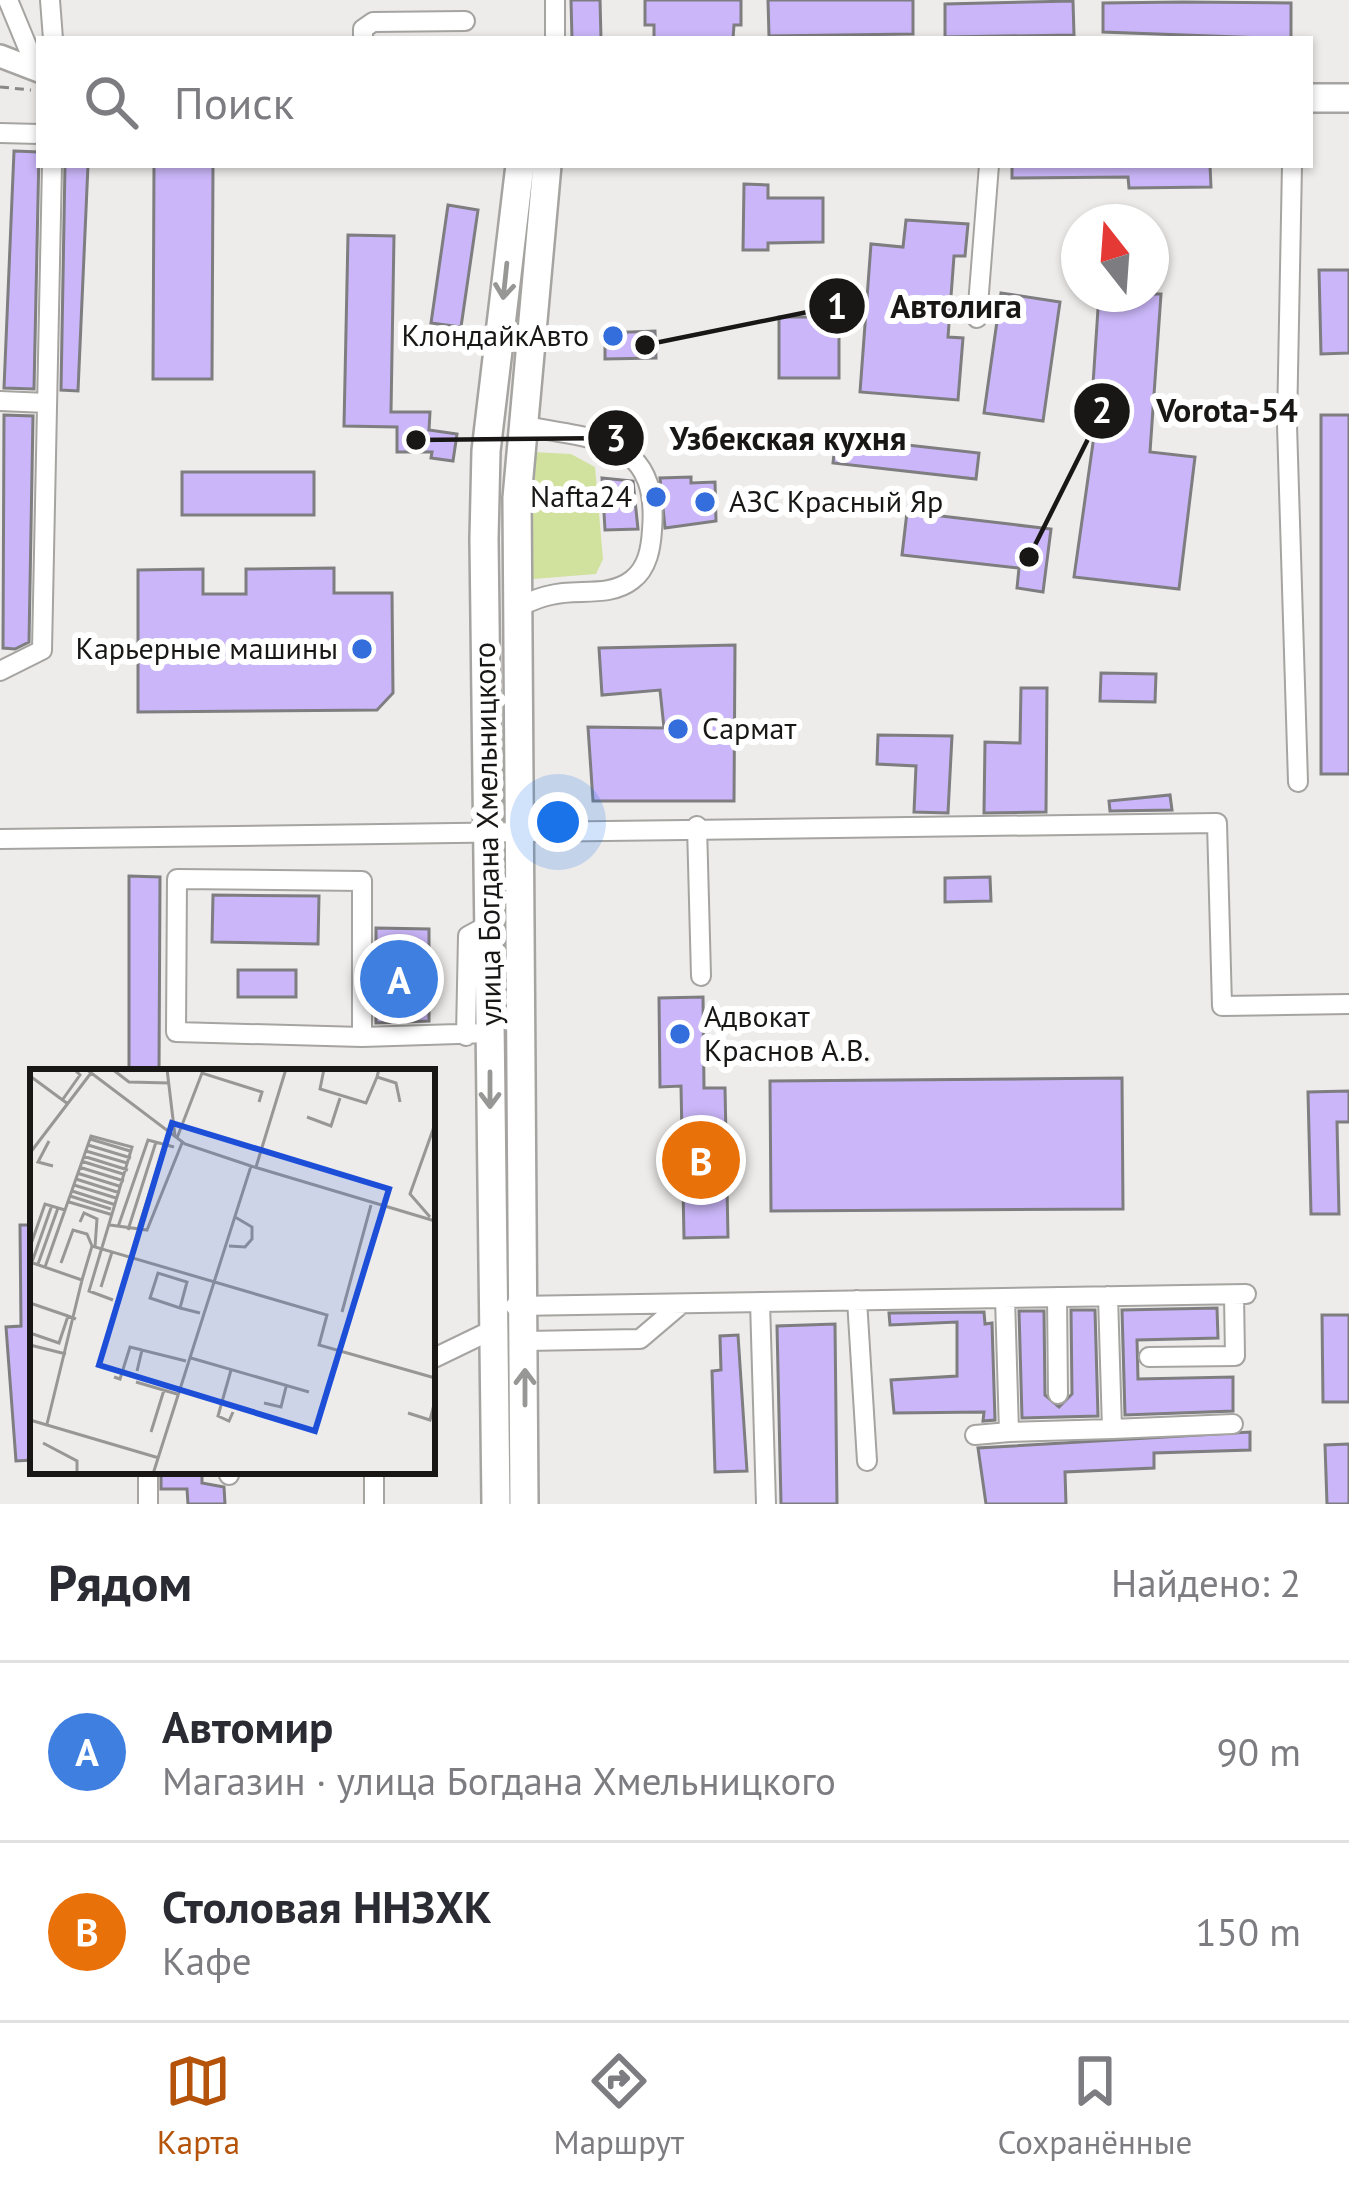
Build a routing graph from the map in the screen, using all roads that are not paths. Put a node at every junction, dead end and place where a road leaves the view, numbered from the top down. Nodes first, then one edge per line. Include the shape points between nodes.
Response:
1 (8, 0) edge
2 (50, 0) edge
3 (555, 0) edge
4 (465, 21) dead end
5 (53, 36) edge
6 (363, 36) edge
7 (555, 36) edge
8 (0, 56) edge
9 (36, 72) edge
10 (36, 76) edge
11 (1313, 98) edge
12 (1349, 98) edge
13 (0, 133) edge
14 (36, 134) edge
15 (52, 168) edge
16 (520, 168) edge
17 (547, 168) edge
18 (989, 168) edge
19 (1292, 168) edge
20 (977, 318) dead end
21 (0, 401) edge
22 (47, 403) junction
23 (521, 425) junction
24 (516, 537) junction
25 (484, 538) junction
26 (515, 608) junction
27 (0, 670) edge
28 (1298, 782) dead end
29 (697, 826) junction
30 (517, 830) junction
31 (488, 831) junction
32 (0, 839) edge
33 (701, 976) dead end
34 (1349, 1004) edge
35 (478, 1035) junction
36 (362, 1037) junction
37 (1108, 1296) junction
38 (1057, 1297) junction
39 (1005, 1298) junction
40 (857, 1300) junction
41 (760, 1302) junction
42 (523, 1305) junction
43 (680, 1305) junction
44 (492, 1318) junction
45 (525, 1341) junction
46 (435, 1357) edge
47 (1149, 1357) dead end
48 (1058, 1394) dead end
49 (1233, 1424) dead end
50 (1112, 1429) junction
51 (1009, 1432) junction
52 (975, 1435) dead end
53 (867, 1460) dead end
54 (374, 1474) dead end
55 (374, 1504) edge
56 (496, 1504) edge
57 (524, 1504) edge
58 (766, 1504) edge

1 - 9 street
2 - 5 street
3 - 7 street
4 - 6 street via 373,22
8 - 10 main road
11 - 12 highway
13 - 14 street
15 - 22 street
16 -> 25 highway, улица Богдана Хмельницкого via 486,451
17 - 23 highway, улица Богдана Хмельницкого
18 - 20 street
19 - 28 street via 1287,424
21 - 22 street
22 - 27 street via 42,650
23 - 24 highway, улица Богдана Хмельницкого
23 - 26 street via 609,440 634,456 648,482 653,520 650,554 632,580
24 - 25 highway
24 - 26 highway, улица Богдана Хмельницкого
25 - 31 highway, улица Богдана Хмельницкого
26 - 30 highway, улица Богдана Хмельницкого
29 - 30 street
29 - 33 street
29 - 34 street via 1217,823 1222,1006
30 - 31 street
30 - 42 highway, улица Богдана Хмельницкого
31 - 32 street
31 - 35 highway, улица Богдана Хмельницкого via 490,924
35 - 36 street
35 -> 44 highway, улица Богдана Хмельницкого
36 - 36 street via 362,881 177,879 176,1032
37 - 38 street
37 - 47 street via 1240,1294 1235,1356
37 - 50 street
38 - 39 street
38 - 48 street
39 - 40 street
39 - 51 street
40 - 41 street
40 - 53 street
41 - 43 street
41 - 58 street
42 - 43 street
42 - 44 street
42 - 45 highway, улица Богдана Хмельницкого
43 - 45 street via 640,1339
44 - 46 street
44 - 56 highway, улица Богдана Хмельницкого
57 -> 45 highway, улица Богдана Хмельницкого
49 - 50 street
50 - 51 street
51 - 52 street
54 - 55 street

